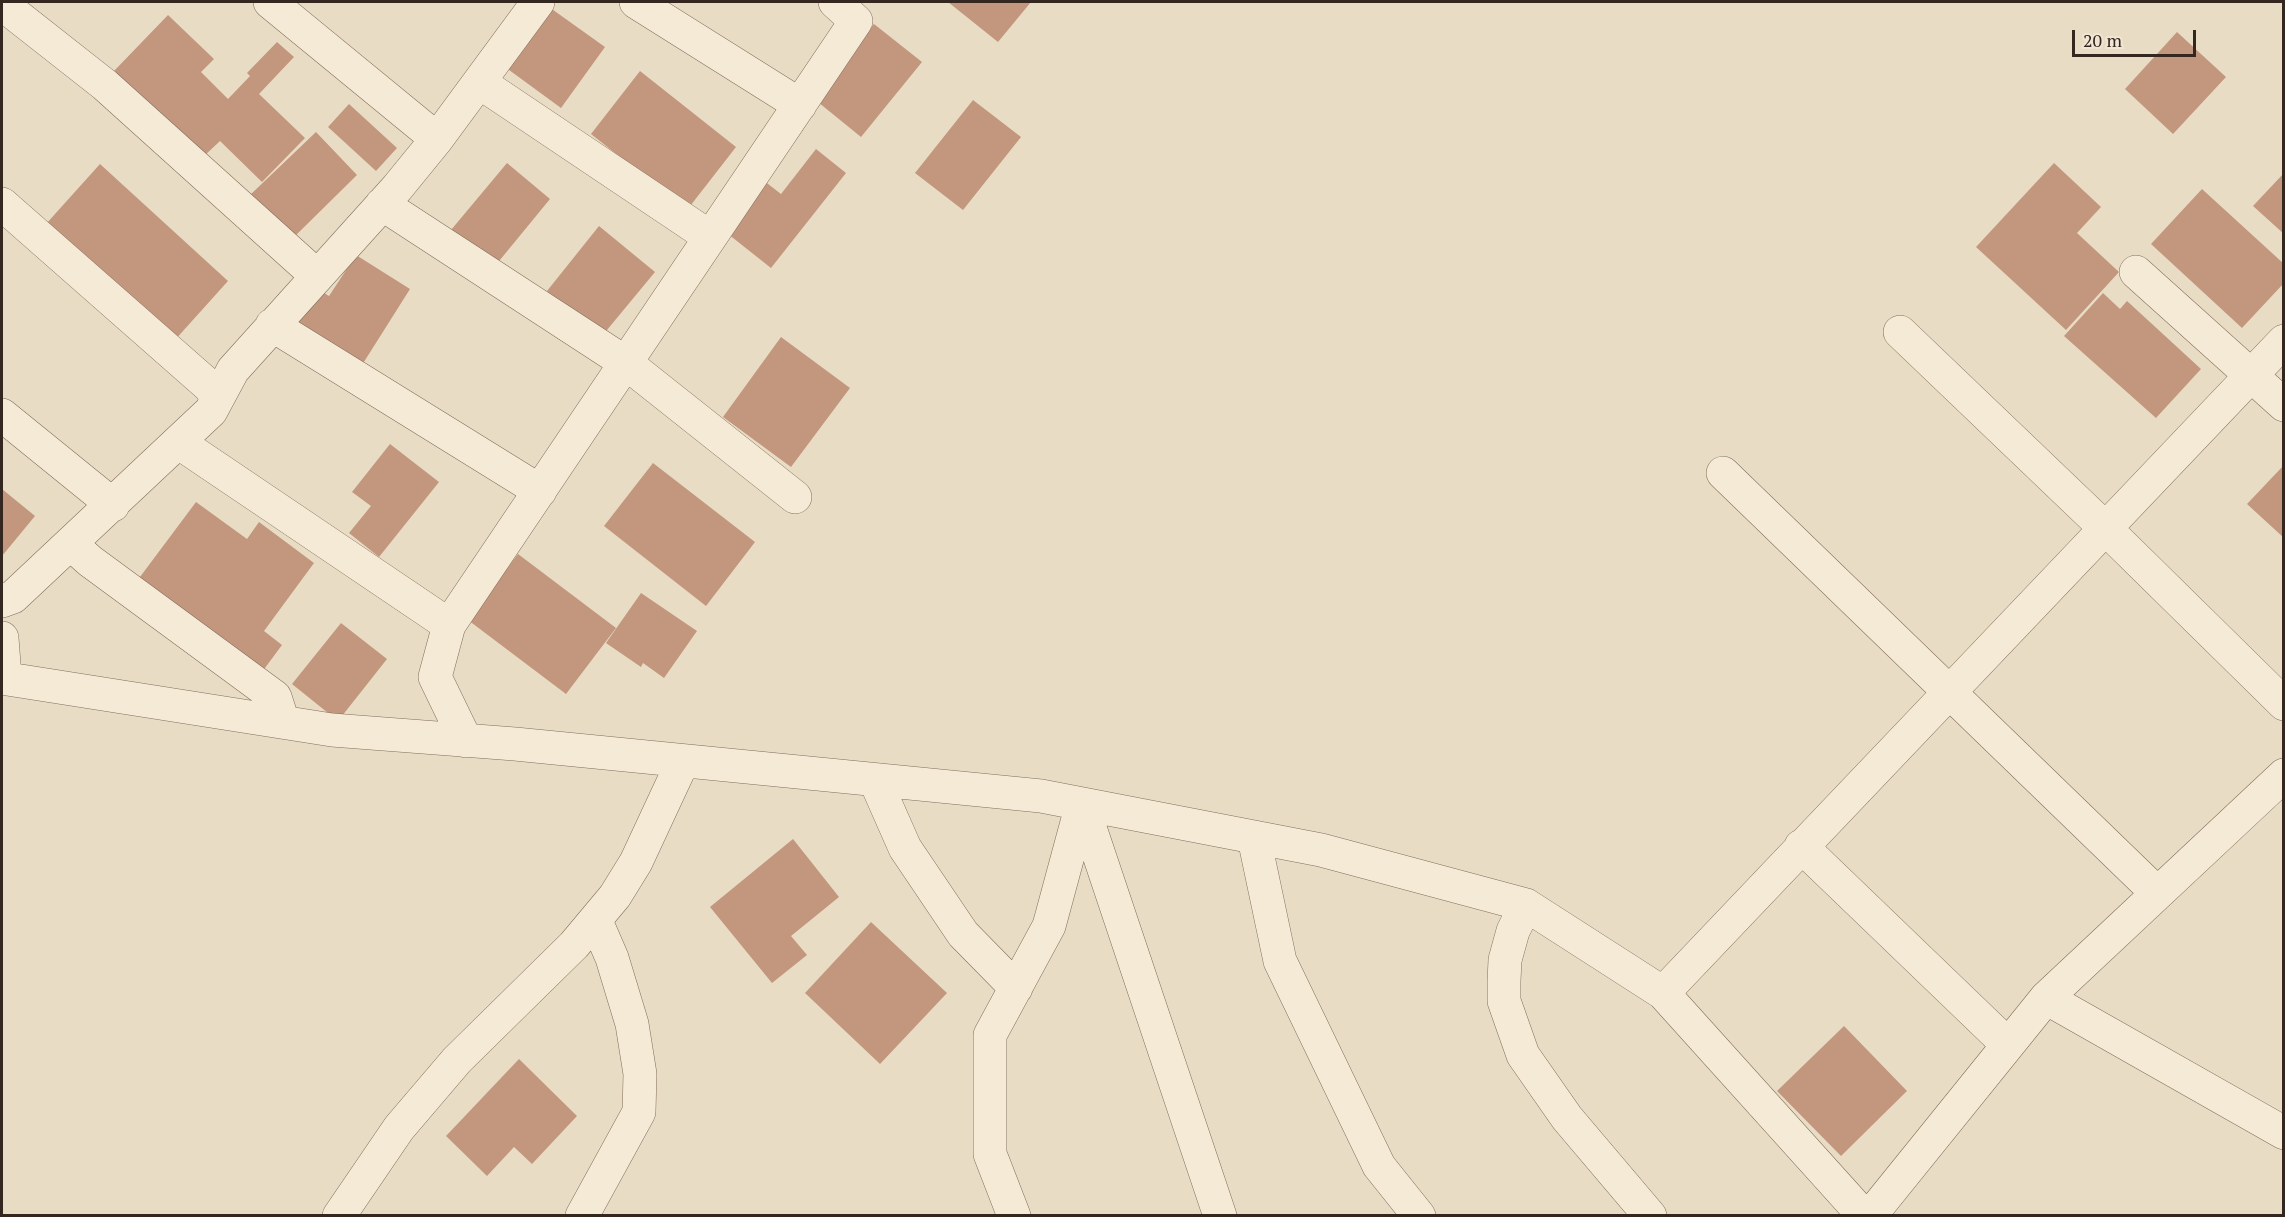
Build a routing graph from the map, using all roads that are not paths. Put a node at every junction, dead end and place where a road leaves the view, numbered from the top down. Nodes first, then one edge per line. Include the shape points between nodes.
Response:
1 (270, 2) edge
2 (536, 2) edge
3 (636, 2) edge
4 (2, 4) edge
5 (854, 8) edge
6 (479, 82) junction
7 (800, 105) junction
8 (437, 139) junction
9 (2, 204) edge
10 (382, 204) junction
11 (710, 237) junction
12 (2136, 272) dead end
13 (317, 276) junction
14 (272, 325) junction
15 (1900, 332) dead end
16 (2283, 341) edge
17 (626, 363) junction
18 (2250, 375) junction
19 (215, 400) junction
20 (2283, 405) edge
21 (2, 415) edge
22 (178, 442) junction
23 (1723, 473) dead end
24 (540, 491) junction
25 (795, 497) dead end
26 (113, 505) junction
27 (2105, 528) junction
28 (71, 544) junction
29 (2, 601) edge
30 (449, 625) junction
31 (2, 638) edge
32 (3, 677) edge
33 (1950, 690) junction
34 (2283, 704) edge
35 (283, 722) junction
36 (466, 741) junction
37 (683, 761) junction
38 (875, 780) junction
39 (2281, 782) edge
40 (1082, 804) junction
41 (1254, 838) junction
42 (1801, 846) junction
43 (2157, 893) junction
44 (1526, 905) junction
45 (596, 921) junction
46 (1016, 988) junction
47 (1663, 993) junction
48 (2046, 998) junction
49 (2008, 1045) junction
50 (2283, 1133) edge
51 (339, 1215) edge
52 (582, 1215) edge
53 (1014, 1215) edge
54 (1220, 1215) edge
55 (1419, 1215) edge
56 (1650, 1215) edge
57 (1864, 1215) edge
58 (1870, 1215) edge

1 - 8 street
2 - 6 street
3 - 7 street
4 - 13 street via 105,85
5 - 7 street
6 - 8 street
6 - 11 street
7 - 11 street
8 - 10 street
9 - 19 street via 208,385
10 - 13 street
10 - 17 street
11 - 17 street
12 - 18 street
13 - 14 street
14 - 19 street via 232,370
14 - 24 street
15 - 27 street
16 - 18 street
17 - 24 street
17 - 25 street
18 - 20 street
18 - 27 street
19 - 22 street via 212,411
21 - 26 street
22 - 26 street
22 - 30 street
23 - 33 street
24 - 30 street
26 - 28 street
27 - 33 street
27 - 34 street
28 - 29 street via 13,597
28 - 35 street via 275,697
30 - 36 street via 435,677
31 - 32 street
32 - 35 street
33 - 42 street
33 - 43 street
35 - 36 street
36 - 37 street
37 - 38 street
37 - 45 street via 636,862
38 - 40 street via 1041,796
38 - 46 street via 905,848 963,934
39 - 43 street
40 - 41 street
40 - 46 street via 1049,926
40 - 54 street
41 - 44 street via 1321,850
41 - 55 street via 1280,961 1379,1166
42 - 47 street
42 - 49 street
43 - 48 street
44 - 47 street
44 - 56 street via 1513,931 1504,981 1504,1001 1523,1055 1567,1118
45 - 51 street via 457,1060 399,1128
45 - 52 street via 632,1024 640,1074 639,1112
46 - 53 street via 990,1035 990,1154
47 - 57 street
48 - 49 street
48 - 50 street
49 - 58 street

